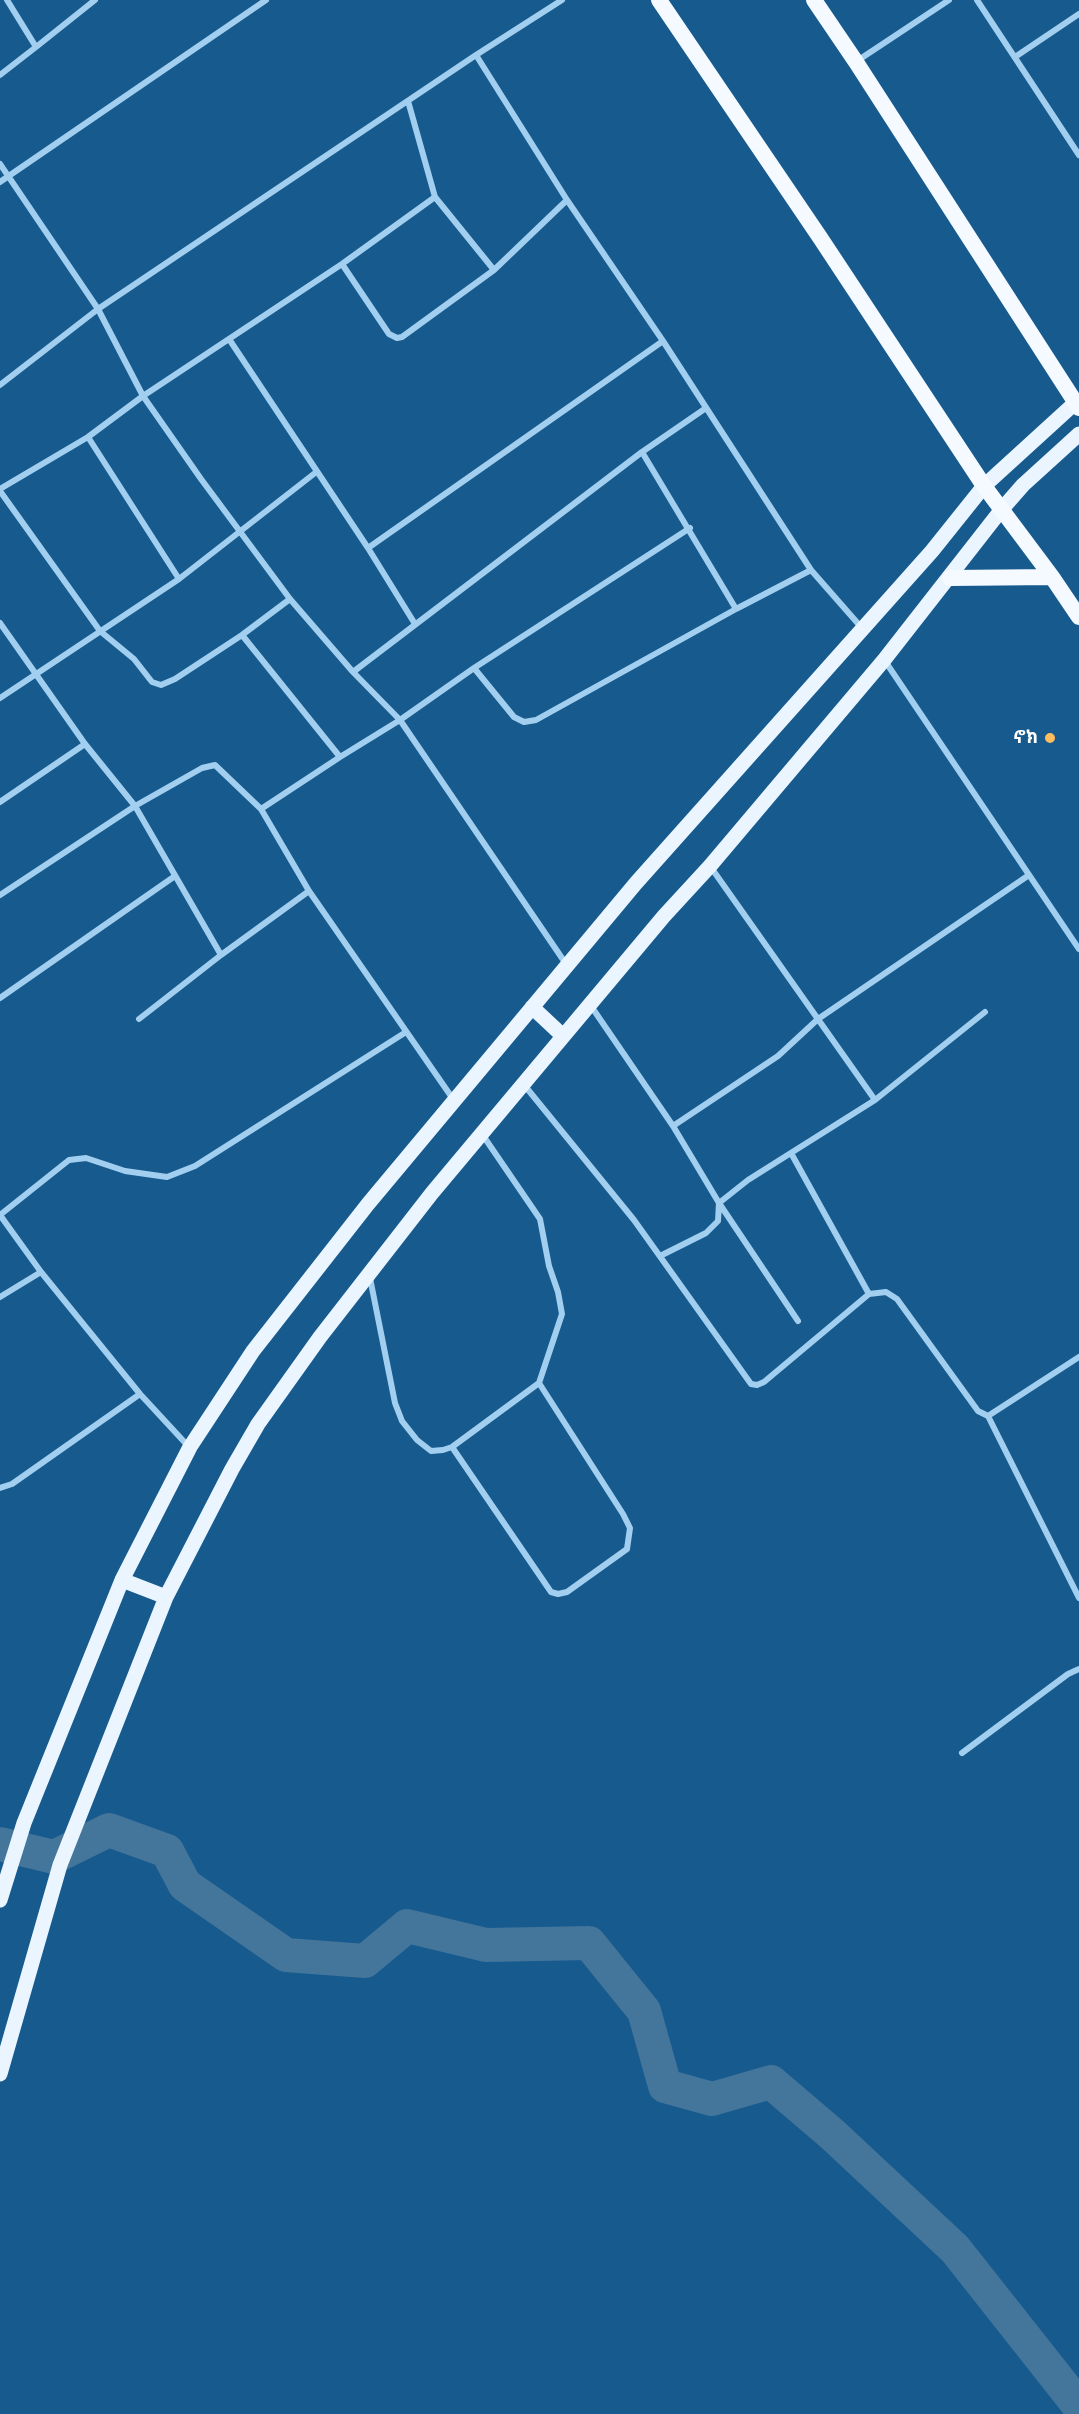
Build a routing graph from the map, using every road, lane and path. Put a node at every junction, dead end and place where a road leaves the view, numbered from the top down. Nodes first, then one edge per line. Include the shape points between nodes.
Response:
1 (7, 0) edge
2 (95, 0) edge
3 (266, 0) edge
4 (562, 0) edge
5 (659, 0) edge
6 (814, 0) edge
7 (949, 0) edge
8 (977, 0) edge
9 (1079, 14) edge
10 (36, 46) junction
11 (476, 55) junction
12 (1014, 57) junction
13 (856, 62) junction
14 (0, 75) edge
15 (408, 101) junction
16 (1079, 154) edge
17 (0, 164) edge
18 (9, 177) junction
19 (0, 182) edge
20 (435, 197) junction
21 (567, 200) junction
22 (342, 264) junction
23 (494, 270) junction
24 (98, 309) junction
25 (229, 339) junction
26 (663, 341) junction
27 (0, 385) edge
28 (144, 396) junction
29 (1078, 404) edge
30 (706, 408) junction
31 (1079, 434) edge
32 (88, 437) junction
33 (642, 452) junction
34 (315, 472) junction
35 (984, 486) junction
36 (0, 490) edge
37 (1002, 509) junction
38 (690, 528) junction
39 (242, 532) junction
40 (368, 548) junction
41 (811, 570) junction
42 (1053, 577) junction
43 (950, 578) junction
44 (179, 579) junction
45 (290, 599) junction
46 (736, 609) junction
47 (1079, 617) edge
48 (0, 623) edge
49 (415, 624) junction
50 (862, 628) junction
51 (100, 631) junction
52 (242, 635) junction
53 (884, 660) junction
54 (474, 668) junction
55 (353, 672) junction
56 (37, 675) junction
57 (0, 698) edge
58 (400, 720) junction
59 (86, 744) junction
60 (340, 757) junction
61 (0, 802) edge
62 (135, 806) junction
63 (261, 809) junction
64 (710, 866) junction
65 (1029, 875) junction
66 (175, 876) junction
67 (309, 891) junction
68 (0, 895) edge
69 (1079, 949) edge
70 (221, 955) junction
71 (567, 965) junction
72 (0, 998) edge
73 (591, 1005) junction
74 (532, 1007) junction
75 (985, 1012) dead end
76 (139, 1019) dead end
77 (818, 1019) junction
78 (406, 1032) junction
79 (564, 1036) junction
80 (524, 1085) junction
81 (875, 1100) junction
82 (454, 1101) junction
83 (672, 1126) junction
84 (482, 1134) junction
85 (791, 1153) junction
86 (719, 1203) junction
87 (0, 1215) edge
88 (660, 1256) junction
89 (41, 1272) junction
90 (369, 1274) junction
91 (869, 1294) junction
92 (0, 1297) edge
93 (798, 1321) dead end
94 (1079, 1358) edge
95 (539, 1383) junction
96 (140, 1394) junction
97 (988, 1416) junction
98 (190, 1447) junction
99 (452, 1447) junction
100 (0, 1488) edge
101 (122, 1580) junction
102 (166, 1597) junction
103 (1079, 1599) edge
104 (1079, 1669) edge
105 (962, 1754) dead end
106 (0, 1900) edge
107 (0, 2074) edge

1 - 10 street
2 - 10 street
3 - 18 street
4 - 11 street
5 - 35 highway
6 - 13 highway
7 - 13 street
8 - 12 street
9 - 12 street
10 - 14 street
11 - 15 street
11 - 21 street
12 - 16 street
13 - 29 highway
15 - 20 street
15 - 24 street
17 - 18 street
18 - 19 street
18 - 24 street
20 - 22 street
20 - 23 street
21 - 23 street
21 - 26 street
22 - 23 street via 389,334 397,338
22 - 25 street
24 - 27 street
24 - 28 street
25 - 28 street
25 - 34 street
26 - 30 street
26 - 40 street
28 - 32 street
28 - 39 street
29 - 35 main road
30 - 33 street
30 - 41 street
31 - 37 main road
32 - 36 street
32 - 44 street
33 - 38 street
33 - 49 street
34 - 39 street
34 - 40 street
35 - 37 highway
35 - 50 main road
36 - 51 street
37 - 42 highway
37 - 43 main road
38 - 46 street
38 - 54 street
39 - 44 street
39 - 45 street
40 - 49 street
41 - 46 street
41 - 50 street
42 - 43 highway
42 - 47 highway
43 - 53 main road
44 - 51 street
45 - 52 street
45 - 55 street
46 - 54 street via 536,720 524,722 514,717
48 - 56 street
49 - 55 street
50 - 71 main road
51 - 52 street via 134,658 152,682 161,685
51 - 56 street
52 - 60 street
53 - 64 main road
53 - 65 street
54 - 58 street
55 - 58 street
56 - 57 street
56 - 59 street
58 - 60 street
58 - 71 street
59 - 61 street
59 - 62 street
60 - 63 street
62 - 63 street via 202,768 215,765
62 - 66 street
62 - 68 street
63 - 67 street
64 - 73 main road
64 - 77 street
65 - 69 street
65 - 77 street
66 - 70 street
66 - 72 street
67 - 70 street
67 - 78 street
70 - 76 street
71 - 74 main road
73 - 79 main road
73 - 83 street
74 - 79 main road
74 - 82 main road
75 - 81 street
77 - 81 street
77 - 83 street via 778,1056
78 - 82 street
78 - 87 street via 195,1166 167,1177 125,1171 86,1158 69,1160
79 - 80 main road
80 - 84 main road
80 - 88 street
81 - 85 street
82 - 98 main road via 253,1351
83 - 86 street
84 - 90 main road
84 - 95 street via 540,1220 558,1292 562,1314
85 - 86 street
85 - 91 street
86 - 88 street via 718,1221 706,1233
86 - 93 street
87 - 89 street
88 - 91 street via 746,1377 757,1385
89 - 92 street
89 - 96 street
90 - 99 street via 402,1421 431,1451
90 - 102 main road via 258,1424
91 - 97 street via 886,1292 897,1299 978,1411
94 - 97 street
95 - 99 street
95 - 99 street via 623,1514 630,1528 627,1549 567,1592 551,1592
96 - 98 street
96 - 100 street via 12,1484
97 - 103 street
98 - 101 main road
101 - 102 main road
101 - 106 main road via 24,1823
102 - 107 main road via 60,1865
104 - 105 street

